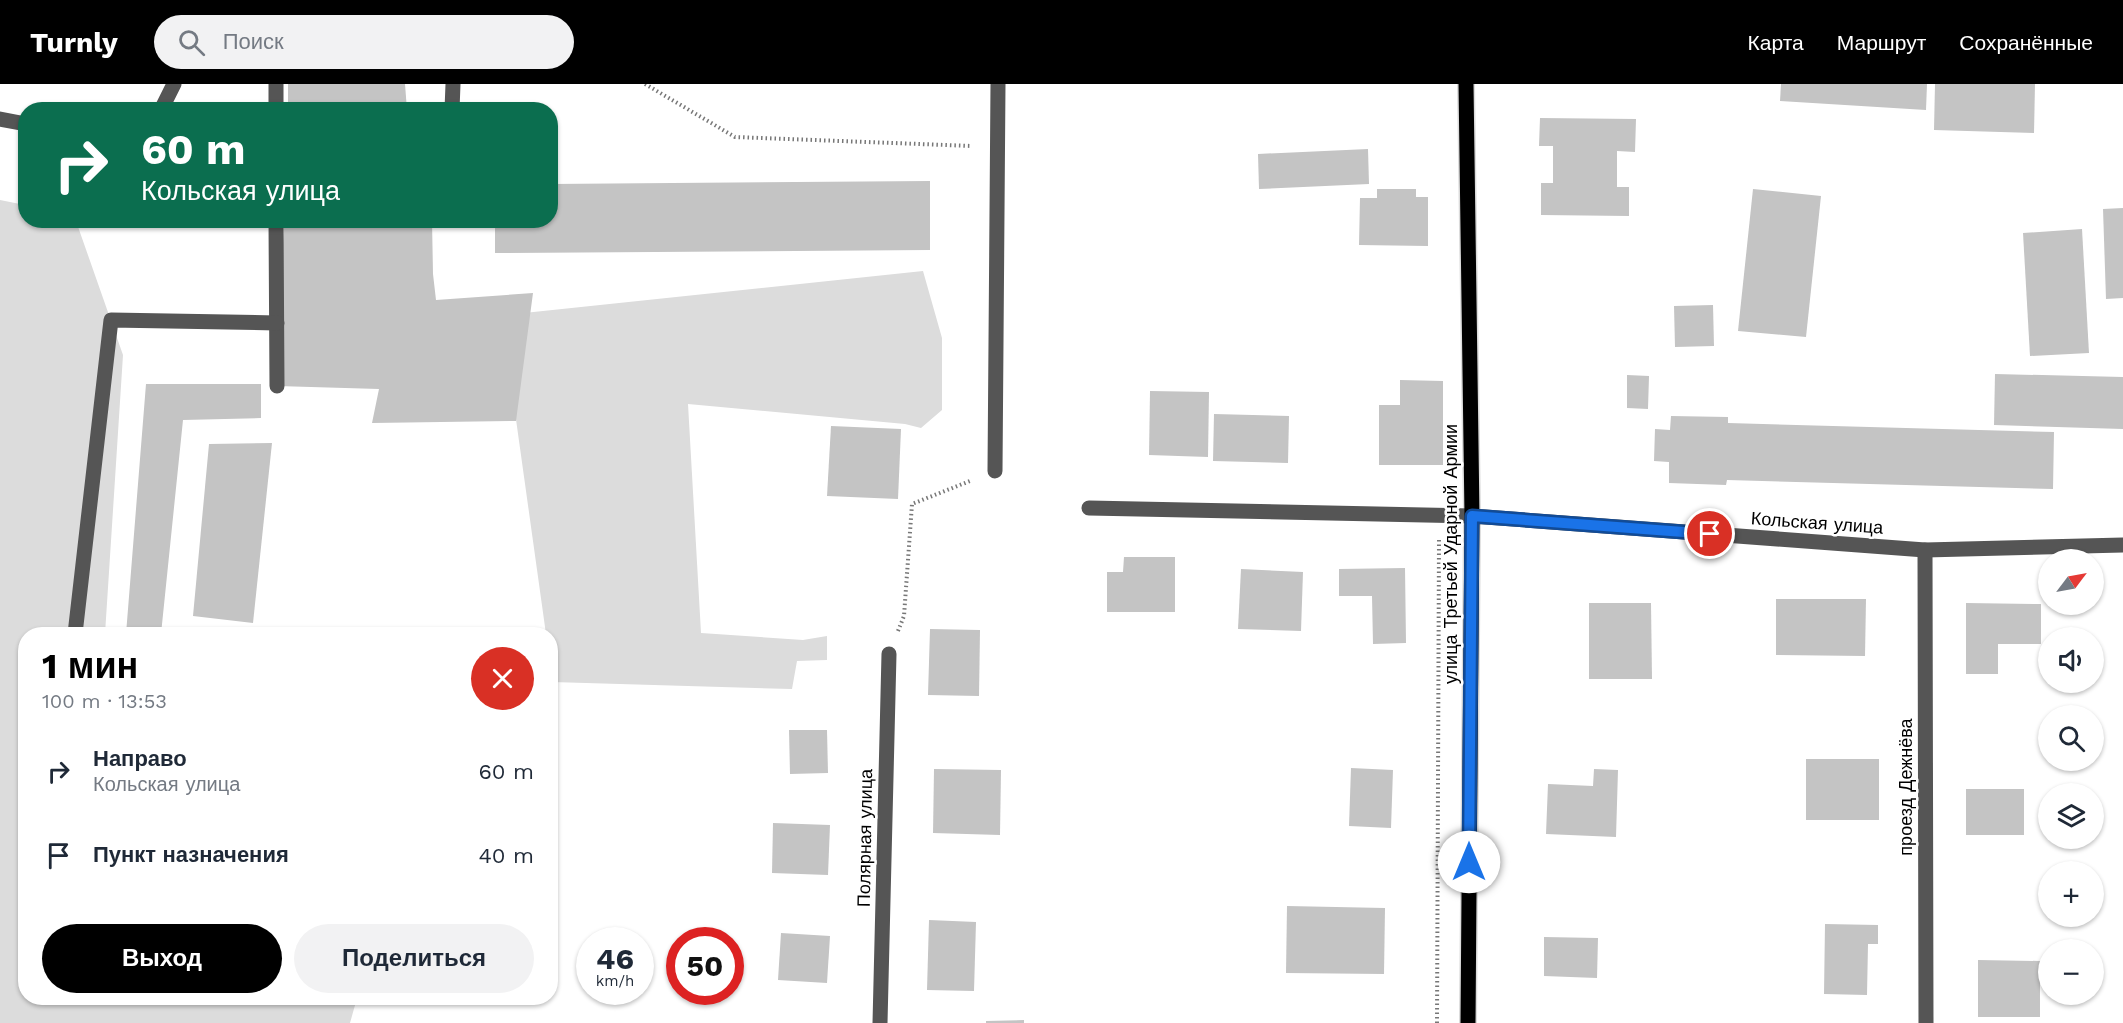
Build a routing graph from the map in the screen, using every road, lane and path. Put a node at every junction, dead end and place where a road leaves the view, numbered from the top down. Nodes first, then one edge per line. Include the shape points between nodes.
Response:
1 (174, 84) edge
2 (276, 84) edge
3 (453, 84) edge
4 (645, 84) edge
5 (998, 84) edge
6 (1466, 84) edge
7 (165, 102) edge
8 (276, 102) edge
9 (452, 102) edge
10 (0, 119) edge
11 (18, 122) edge
12 (998, 147) junction
13 (276, 228) edge
14 (277, 322) junction
15 (277, 386) dead end
16 (995, 471) joint
17 (1089, 507) dead end
18 (1439, 516) junction
19 (1472, 516) junction
20 (2123, 545) edge
21 (1925, 550) junction
22 (76, 627) edge
23 (889, 654) joint
24 (880, 1023) edge
25 (1437, 1023) edge
26 (1468, 1023) edge
27 (1926, 1023) edge

1 - 7 street
2 - 8 street
3 - 9 street
4 - 12 path via 735,137
5 - 12 street
6 - 19 main road, улица Третьей Ударной Армии
10 - 11 street
12 - 16 street
13 - 14 street
14 - 15 street
14 - 22 street via 111,320
16 - 23 path via 912,504 904,616
17 - 18 street, Кольская улица
18 - 19 street, Кольская улица
18 - 25 path
19 - 21 street, Кольская улица
19 - 26 main road, улица Третьей Ударной Армии
20 - 21 street, Кольская улица
21 - 27 street, проезд Дежнёва
23 - 24 street, Полярная улица

